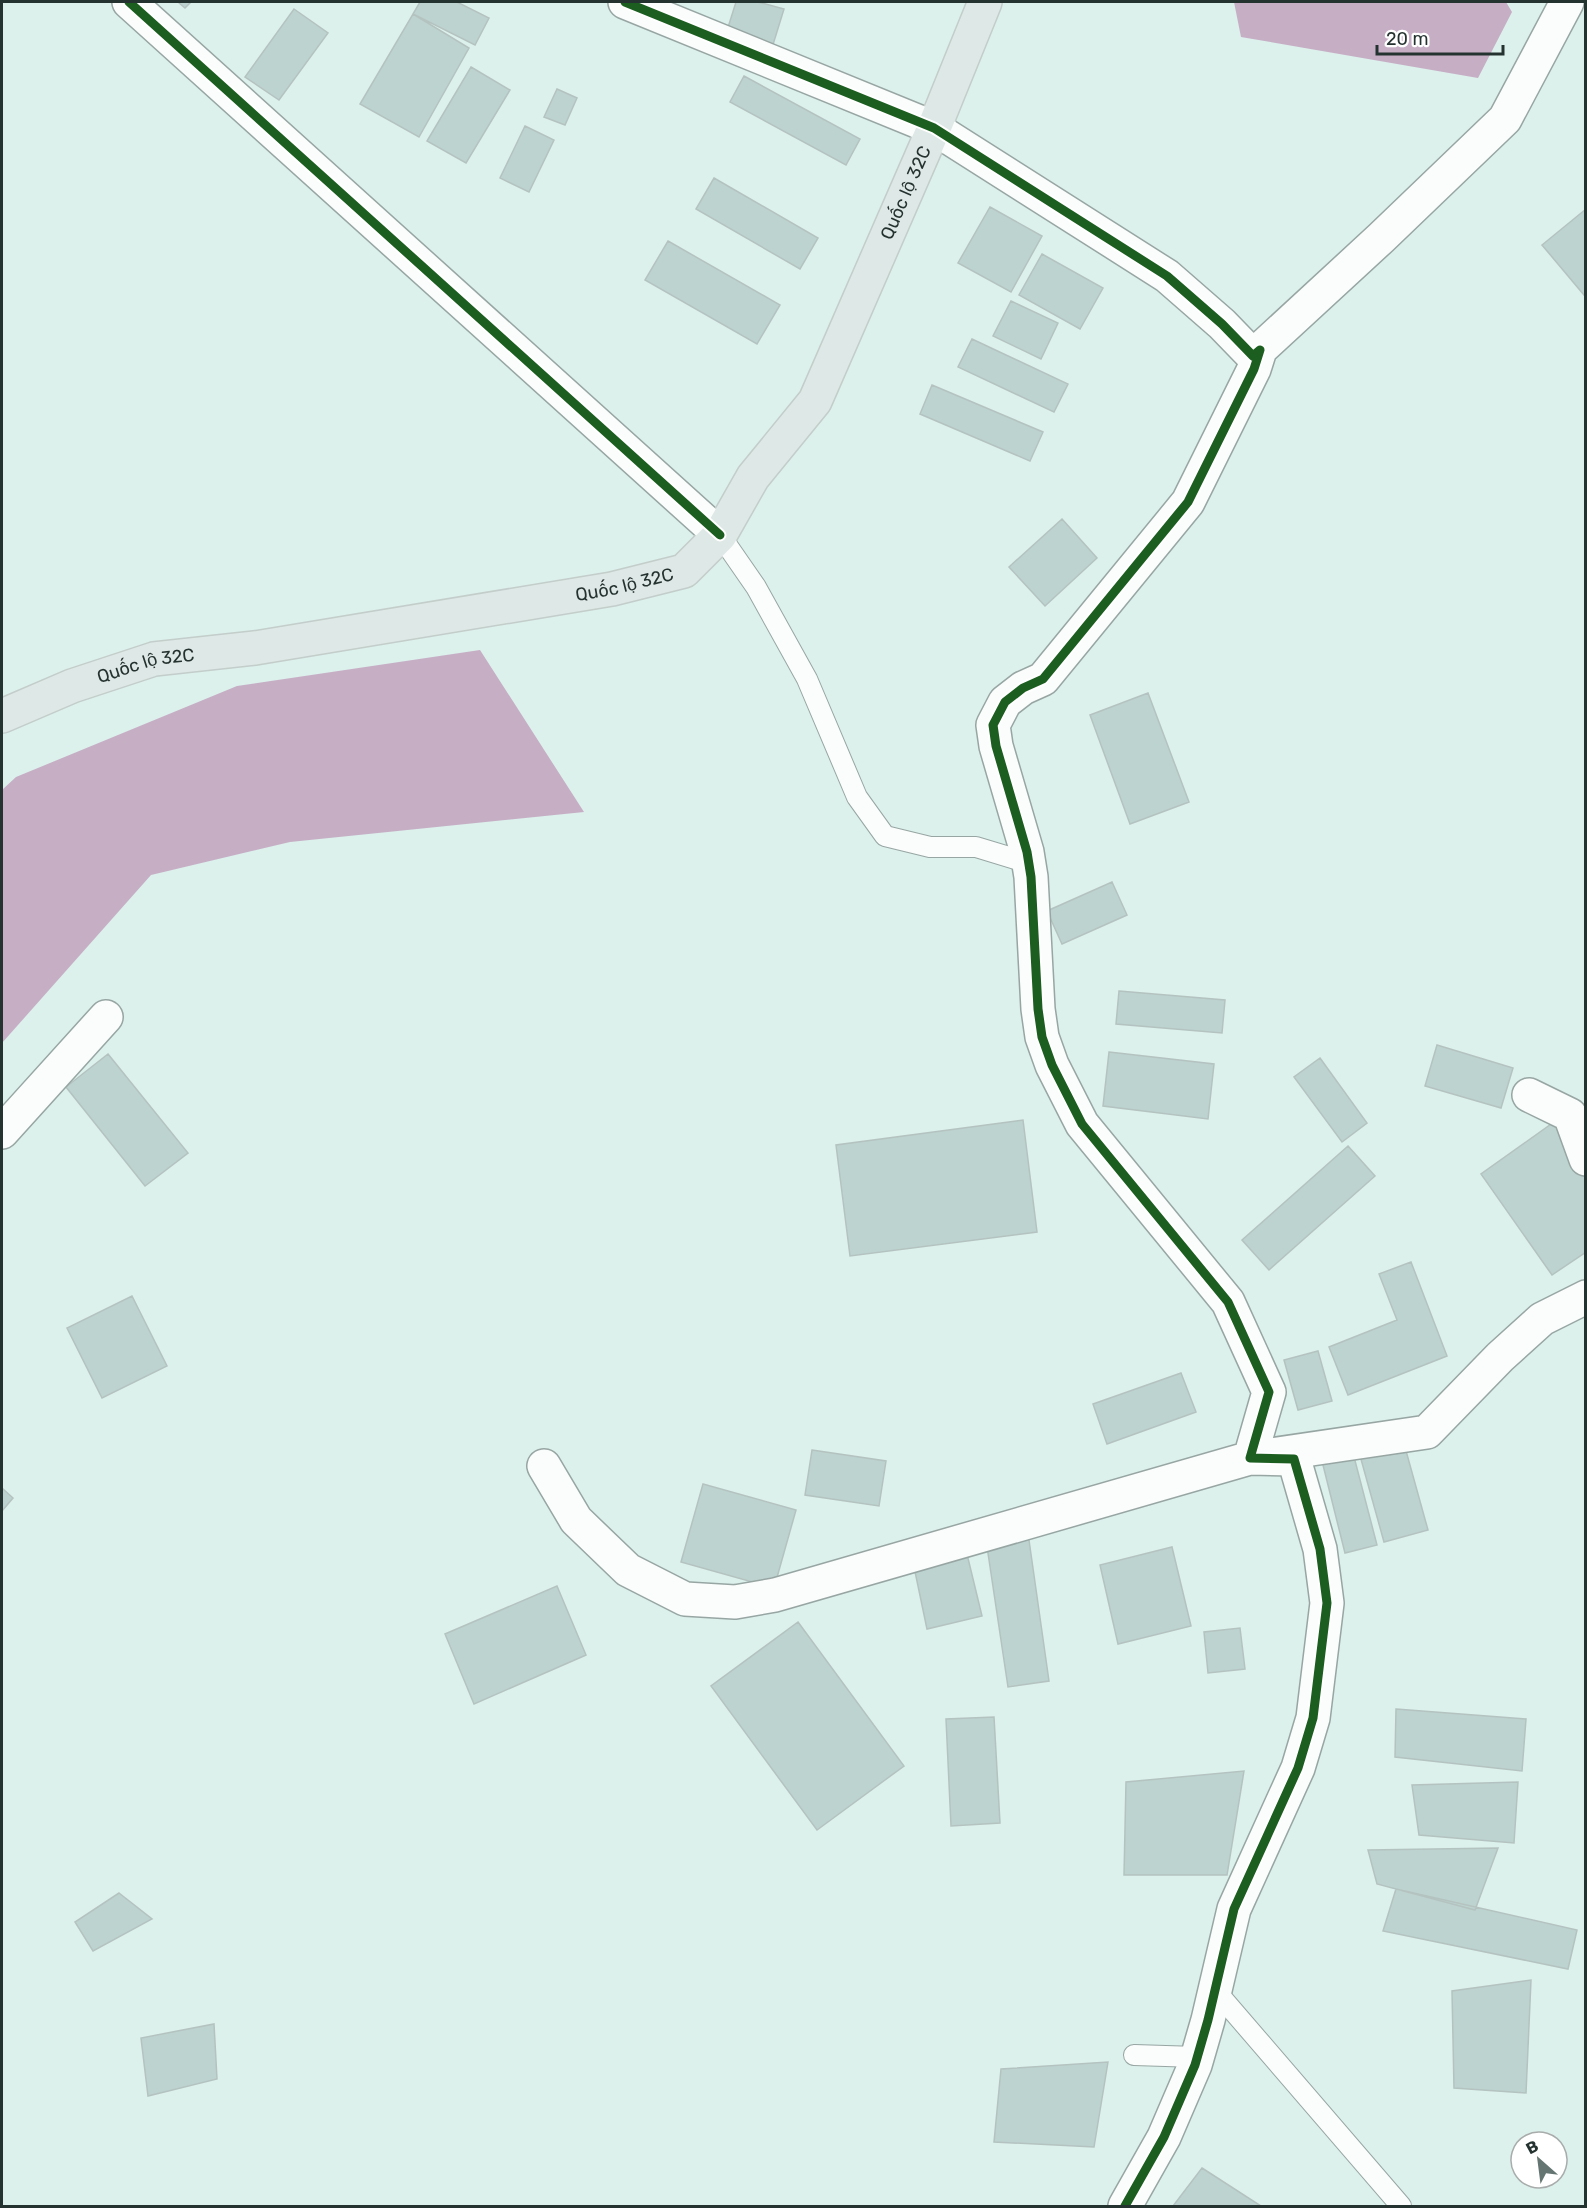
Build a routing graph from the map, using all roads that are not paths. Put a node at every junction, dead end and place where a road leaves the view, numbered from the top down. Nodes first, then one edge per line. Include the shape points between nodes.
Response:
1 (129, 2) edge
2 (625, 2) edge
3 (985, 2) edge
4 (1567, 2) edge
5 (934, 128) junction
6 (1253, 356) junction
7 (720, 535) junction
8 (2, 717) edge
9 (1029, 863) junction
10 (106, 1017) dead end
11 (1529, 1095) dead end
12 (2, 1132) edge
13 (1586, 1159) edge
14 (1586, 1297) edge
15 (1250, 1458) junction
16 (544, 1466) dead end
17 (1215, 1990) junction
18 (1134, 2055) dead end
19 (1197, 2057) junction
20 (1125, 2206) edge
21 (1401, 2206) edge

1 - 7 street
2 - 5 street
3 - 5 main road, Quốc lộ 32C
4 - 6 street via 1505,119
5 - 6 street via 1167,276
5 - 7 main road, Quốc lộ 32C via 815,401 753,477
6 - 9 street via 1260,350 1188,502 1043,679 1005,702 993,725
7 - 8 main road, Quốc lộ 32C via 684,571 589,592 255,648 154,659 72,686
7 - 9 lane via 756,587 807,679 856,797 885,836 930,847 976,847
9 - 15 street via 1038,1009 1052,1065 1082,1124 1228,1302 1269,1392
10 - 12 street
11 - 13 street via 1570,1115
14 - 15 street via 1542,1319 1427,1432
15 - 16 street via 776,1595 735,1602 685,1599 628,1569 576,1520
15 - 17 street via 1294,1459 1320,1549 1327,1603 1313,1718 1298,1768 1234,1909
17 - 19 street
17 - 21 lane
18 - 19 lane
19 - 20 street via 1164,2137

